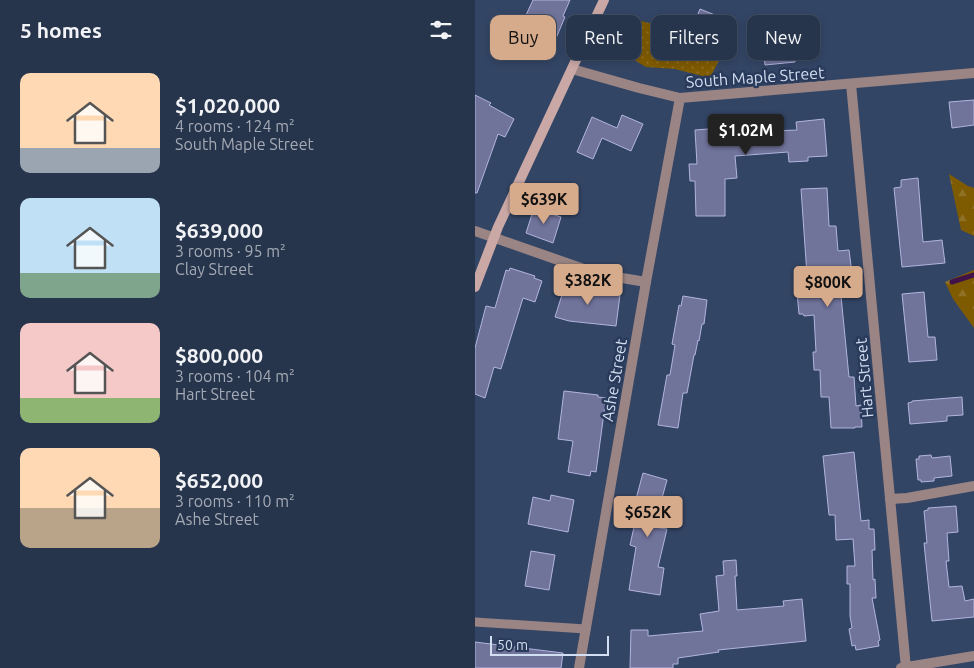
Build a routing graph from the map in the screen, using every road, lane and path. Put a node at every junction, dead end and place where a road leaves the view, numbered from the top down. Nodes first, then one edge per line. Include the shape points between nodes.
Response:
1 (604, 0) edge
2 (572, 69) junction
3 (974, 74) edge
4 (851, 84) junction
5 (680, 98) junction
6 (475, 231) edge
7 (494, 237) junction
8 (645, 282) junction
9 (475, 287) edge
10 (974, 486) edge
11 (890, 499) junction
12 (475, 622) edge
13 (586, 629) junction
14 (974, 656) edge
15 (579, 668) edge
16 (904, 668) edge

1 - 2 main road
2 - 5 street, South Maple Street
2 - 7 main road
3 - 4 street, South Maple Street
4 - 5 street, South Maple Street
4 - 11 street, Hart Street
5 - 8 street, Ashe Street
6 - 7 street
7 - 8 street via 598,274
7 - 9 main road
8 - 13 street, Ashe Street
10 - 11 street
11 - 16 street, Hart Street
12 - 13 lane
13 - 15 street, Ashe Street
14 - 16 street

